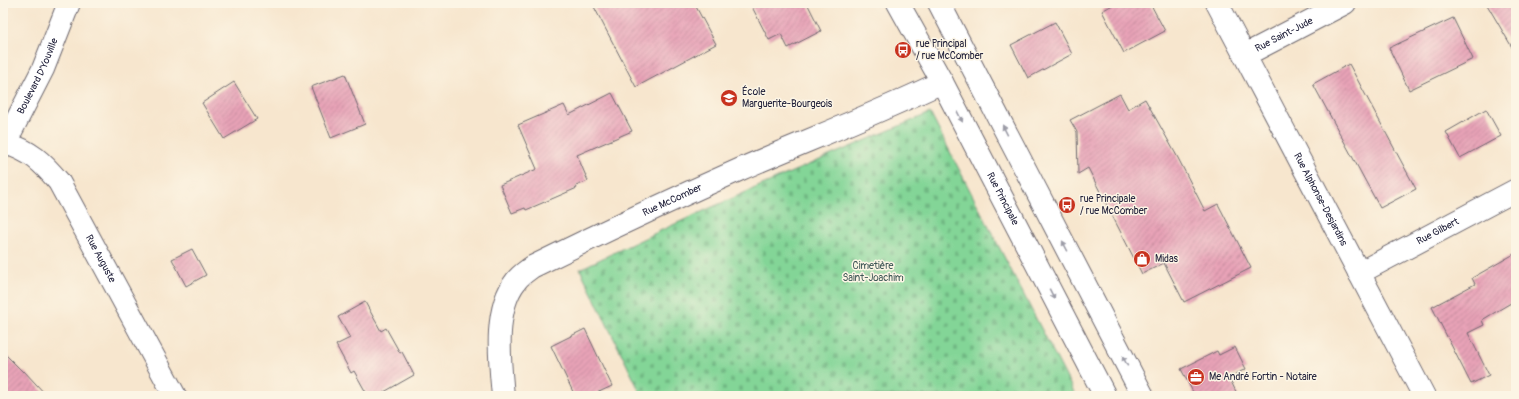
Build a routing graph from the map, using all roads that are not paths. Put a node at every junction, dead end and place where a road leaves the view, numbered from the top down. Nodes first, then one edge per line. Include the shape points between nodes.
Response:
1 (69, 3) edge
2 (898, 3) edge
3 (939, 3) edge
4 (1217, 3) edge
5 (1345, 3) edge
6 (1245, 55) junction
7 (942, 82) junction
8 (4, 145) edge
9 (1516, 190) edge
10 (1359, 273) junction
11 (174, 396) edge
12 (503, 396) edge
13 (1105, 396) edge
14 (1142, 396) edge
15 (1424, 396) edge

1 - 8 street, Boulevard D'Youville via 43,69
2 - 7 street, Rue Principale
14 -> 3 street
4 - 6 street, Rue Alphonse-Desjardins
5 - 6 street, Rue Saint-Jude
6 - 10 street, Rue Alphonse-Desjardins
7 - 12 street, Rue McComber via 633,217 523,273 509,292 500,330
7 -> 13 street, Rue Principale
8 - 11 street, Rue Auguste via 18,146 43,163 59,182
9 - 10 street, Rue Gilbert
10 - 15 street, Rue Alphonse-Desjardins

